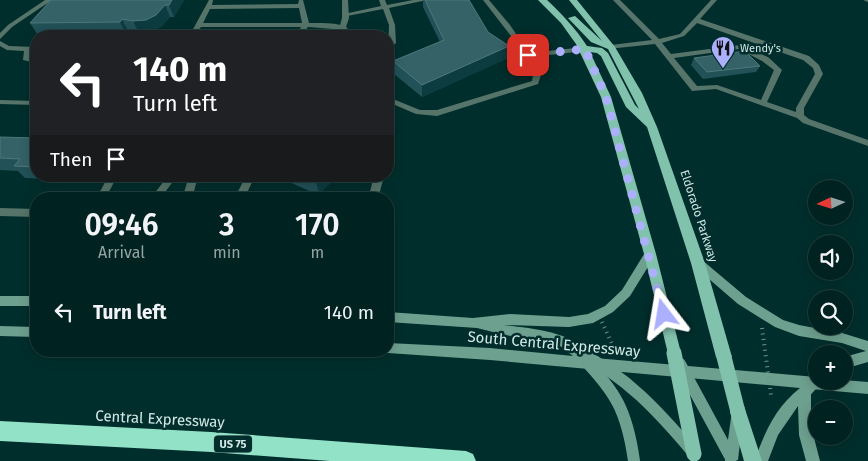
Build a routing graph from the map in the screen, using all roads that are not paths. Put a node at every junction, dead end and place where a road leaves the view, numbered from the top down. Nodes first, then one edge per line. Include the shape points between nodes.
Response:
1 (49, 0) edge
2 (345, 0) edge
3 (424, 0) edge
4 (486, 0) edge
5 (542, 0) edge
6 (555, 0) edge
7 (573, 0) edge
8 (616, 0) edge
9 (714, 0) edge
10 (209, 3) edge
11 (301, 3) edge
12 (384, 3) edge
13 (347, 14) junction
14 (696, 20) junction
15 (198, 25) junction
16 (306, 25) junction
17 (344, 28) joint
18 (194, 30) edge
19 (302, 30) edge
20 (393, 30) edge
21 (0, 37) edge
22 (657, 41) junction
23 (0, 43) edge
24 (611, 46) junction
25 (30, 49) edge
26 (585, 49) junction
27 (528, 55) junction
28 (670, 56) junction
29 (0, 101) edge
30 (394, 102) edge
31 (30, 103) edge
32 (763, 103) junction
33 (800, 116) junction
34 (652, 127) junction
35 (868, 143) edge
36 (168, 182) edge
37 (160, 192) edge
38 (0, 212) edge
39 (30, 213) edge
40 (650, 254) junction
41 (698, 263) junction
42 (0, 301) edge
43 (30, 301) edge
44 (394, 317) edge
45 (473, 322) junction
46 (0, 331) edge
47 (30, 332) edge
48 (868, 346) edge
49 (394, 348) edge
50 (579, 353) junction
51 (674, 353) junction
52 (868, 356) edge
53 (853, 360) edge
54 (868, 388) edge
55 (806, 391) joint
56 (738, 412) junction
57 (0, 430) edge
58 (696, 459) edge
59 (731, 460) edge
60 (466, 461) edge
61 (634, 461) edge
62 (753, 461) edge
63 (762, 461) edge
64 (813, 461) edge

1 - 21 street via 10,26
2 - 13 street
3 - 12 street
4 - 27 street via 516,35
5 - 26 main road via 573,30
6 - 24 main road via 589,37
7 - 24 main road, Eldorado Parkway
8 - 22 street
9 - 14 street
10 - 11 street
10 - 15 street
11 - 16 street
12 - 13 street
12 - 20 street
13 - 17 street
14 - 22 street via 682,35
14 - 33 street via 806,58 819,74 800,108
15 - 16 street
15 - 18 street
16 - 17 street
16 - 19 street
22 - 24 street
22 - 28 street
23 - 25 street via 7,48
24 - 34 main road, Eldorado Parkway
26 - 27 street
26 - 34 main road via 599,50 605,55 632,107
26 - 40 main road via 606,97
27 - 30 street via 537,75 535,82 525,87 436,113 427,114
28 - 32 street via 695,89 716,87
28 - 32 street via 740,46 765,58 778,70
29 - 31 street
32 - 33 street
33 - 35 street
34 - 41 main road, Eldorado Parkway
36 - 37 street
38 - 39 street
40 - 45 main road via 626,293 597,316 569,322 510,319
40 - 51 main road
41 - 48 main road via 762,316 794,330
41 - 56 main road, Eldorado Parkway, bridge
42 - 43 main road
44 - 45 main road, South Central Expressway
45 - 50 main road via 544,336
46 - 47 main road
49 - 54 main road, South Central Expressway
50 - 58 main road, bridge via 598,360 640,396 672,427
50 - 61 main road, bridge via 618,399 629,426
51 - 58 main road, bridge
51 - 59 main road, bridge
52 - 53 main road
55 - 63 main road via 790,404 773,431
55 - 64 main road via 802,410
56 - 59 main road
56 - 62 main road, Eldorado Parkway
57 - 60 highway, Central Expressway / US 75

